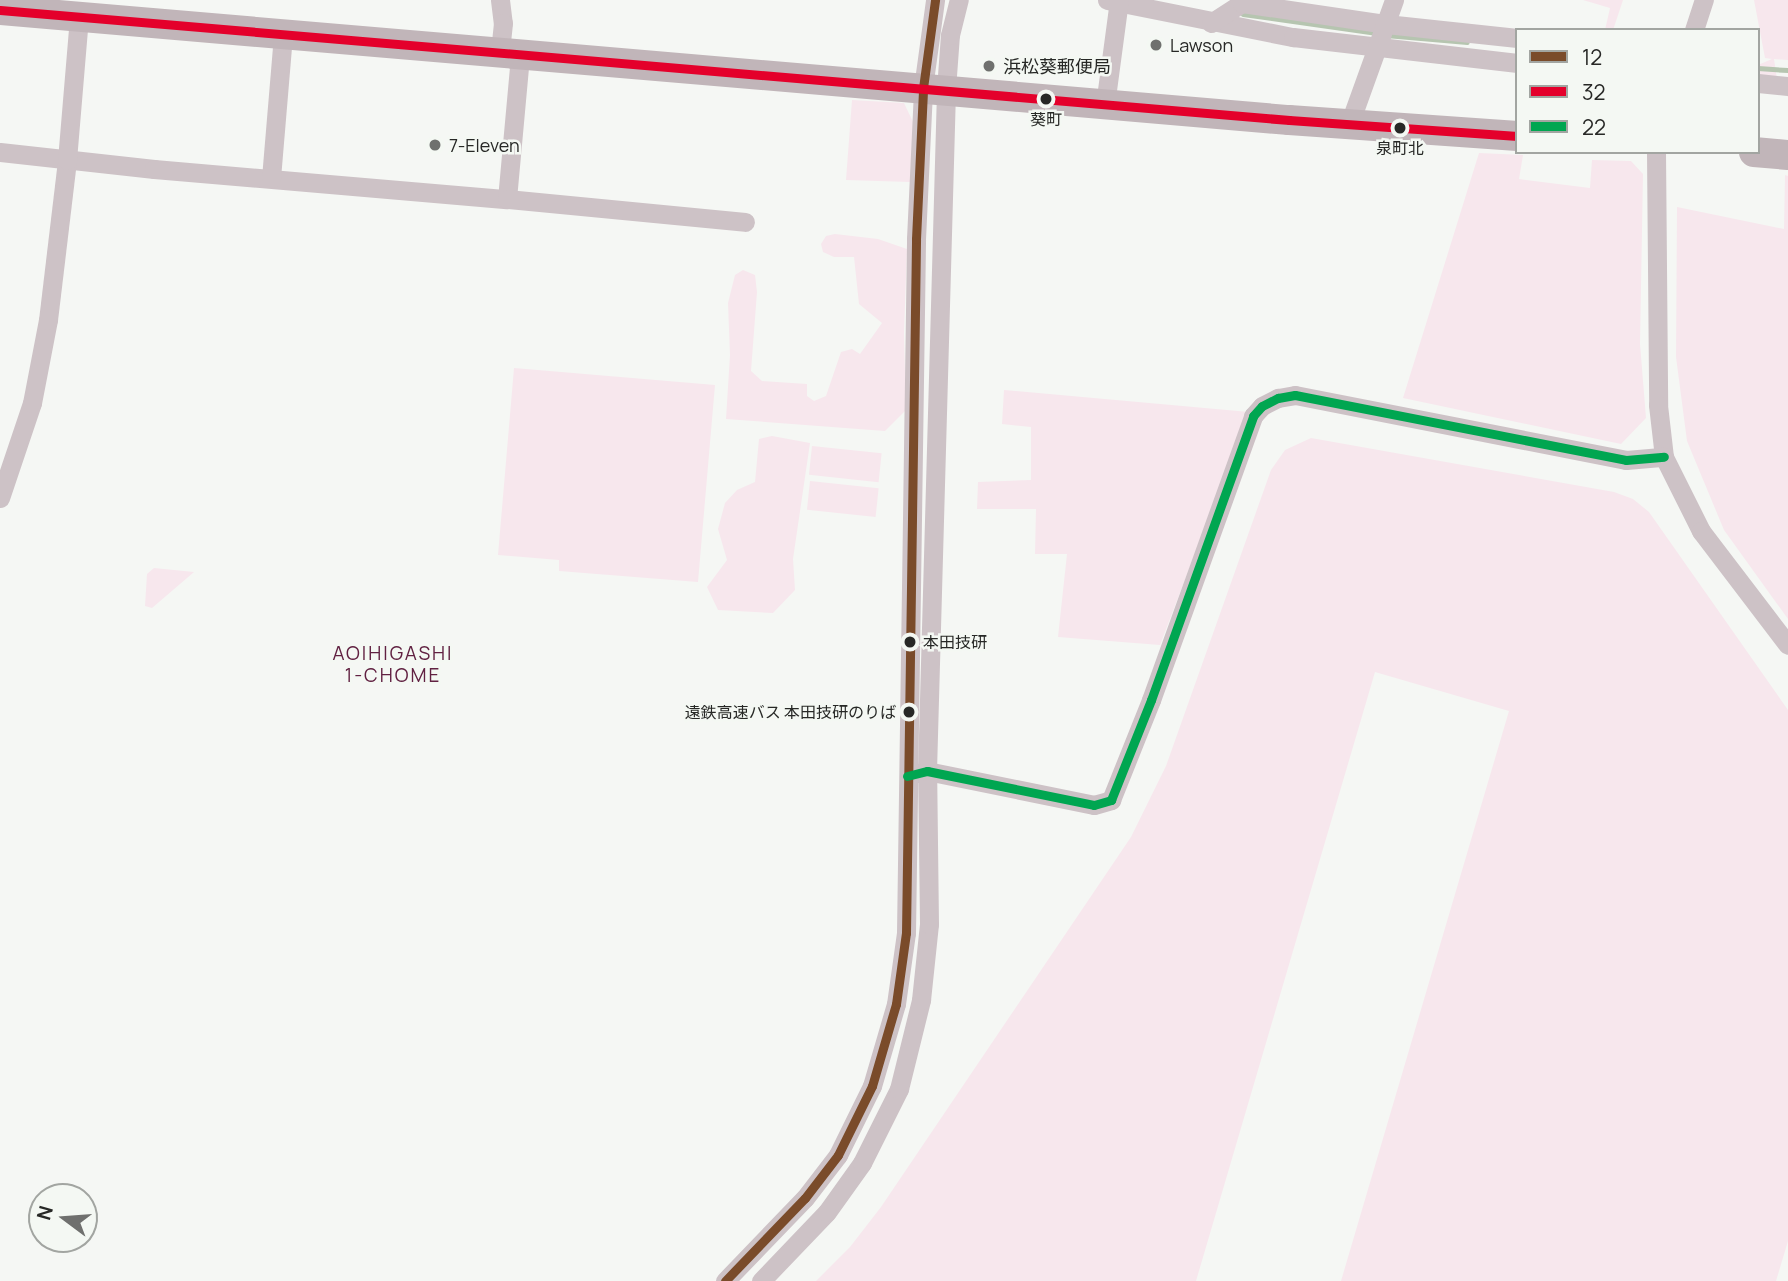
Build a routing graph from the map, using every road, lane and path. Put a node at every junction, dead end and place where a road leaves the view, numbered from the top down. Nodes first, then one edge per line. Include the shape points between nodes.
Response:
1 (500, 0) edge
2 (934, 0) edge
3 (959, 0) edge
4 (1394, 0) edge
5 (1704, 0) edge
6 (1114, 1) edge
7 (0, 10) edge
8 (79, 18) junction
9 (1210, 23) junction
10 (1386, 24) junction
11 (1695, 28) edge
12 (283, 36) junction
13 (1515, 38) edge
14 (1376, 48) junction
15 (510, 54) junction
16 (1515, 63) edge
17 (1760, 83) edge
18 (1788, 86) edge
19 (934, 88) junction
20 (1105, 105) junction
21 (1349, 125) junction
22 (1515, 136) edge
23 (0, 152) edge
24 (1760, 153) edge
25 (1656, 154) edge
26 (1788, 155) edge
27 (67, 160) junction
28 (271, 178) junction
29 (507, 199) junction
30 (745, 222) dead end
31 (1664, 457) junction
32 (0, 498) edge
33 (1788, 645) edge
34 (927, 771) junction
35 (907, 776) junction
36 (725, 1281) edge
37 (761, 1281) edge

1 - 15 street
2 - 19 street
3 - 19 street
4 - 10 street
5 - 11 street
6 - 9 street
6 - 20 street
7 - 8 highway
8 - 12 highway
8 - 27 street
9 - 10 street via 1242,3
9 - 14 street
10 - 13 street
10 - 14 street
12 - 15 highway
12 - 28 street
14 - 16 street
14 - 21 street
15 - 19 highway
15 - 29 street
17 - 18 street
19 - 20 highway
19 - 34 street
19 - 35 street via 916,239
20 - 21 highway
21 - 22 highway
23 - 27 street
24 - 26 highway
25 - 31 street via 1658,405
27 - 28 street
27 - 32 street via 48,320 32,403
28 - 29 street
29 - 30 street
31 - 33 street via 1701,530
31 - 34 street via 1626,460 1295,395 1278,398 1253,416 1111,800 1094,806
34 - 35 street
34 - 37 street via 929,924 920,1000 899,1089 862,1163 827,1212
35 - 36 street via 906,933 896,1004 872,1086 838,1155 805,1198

